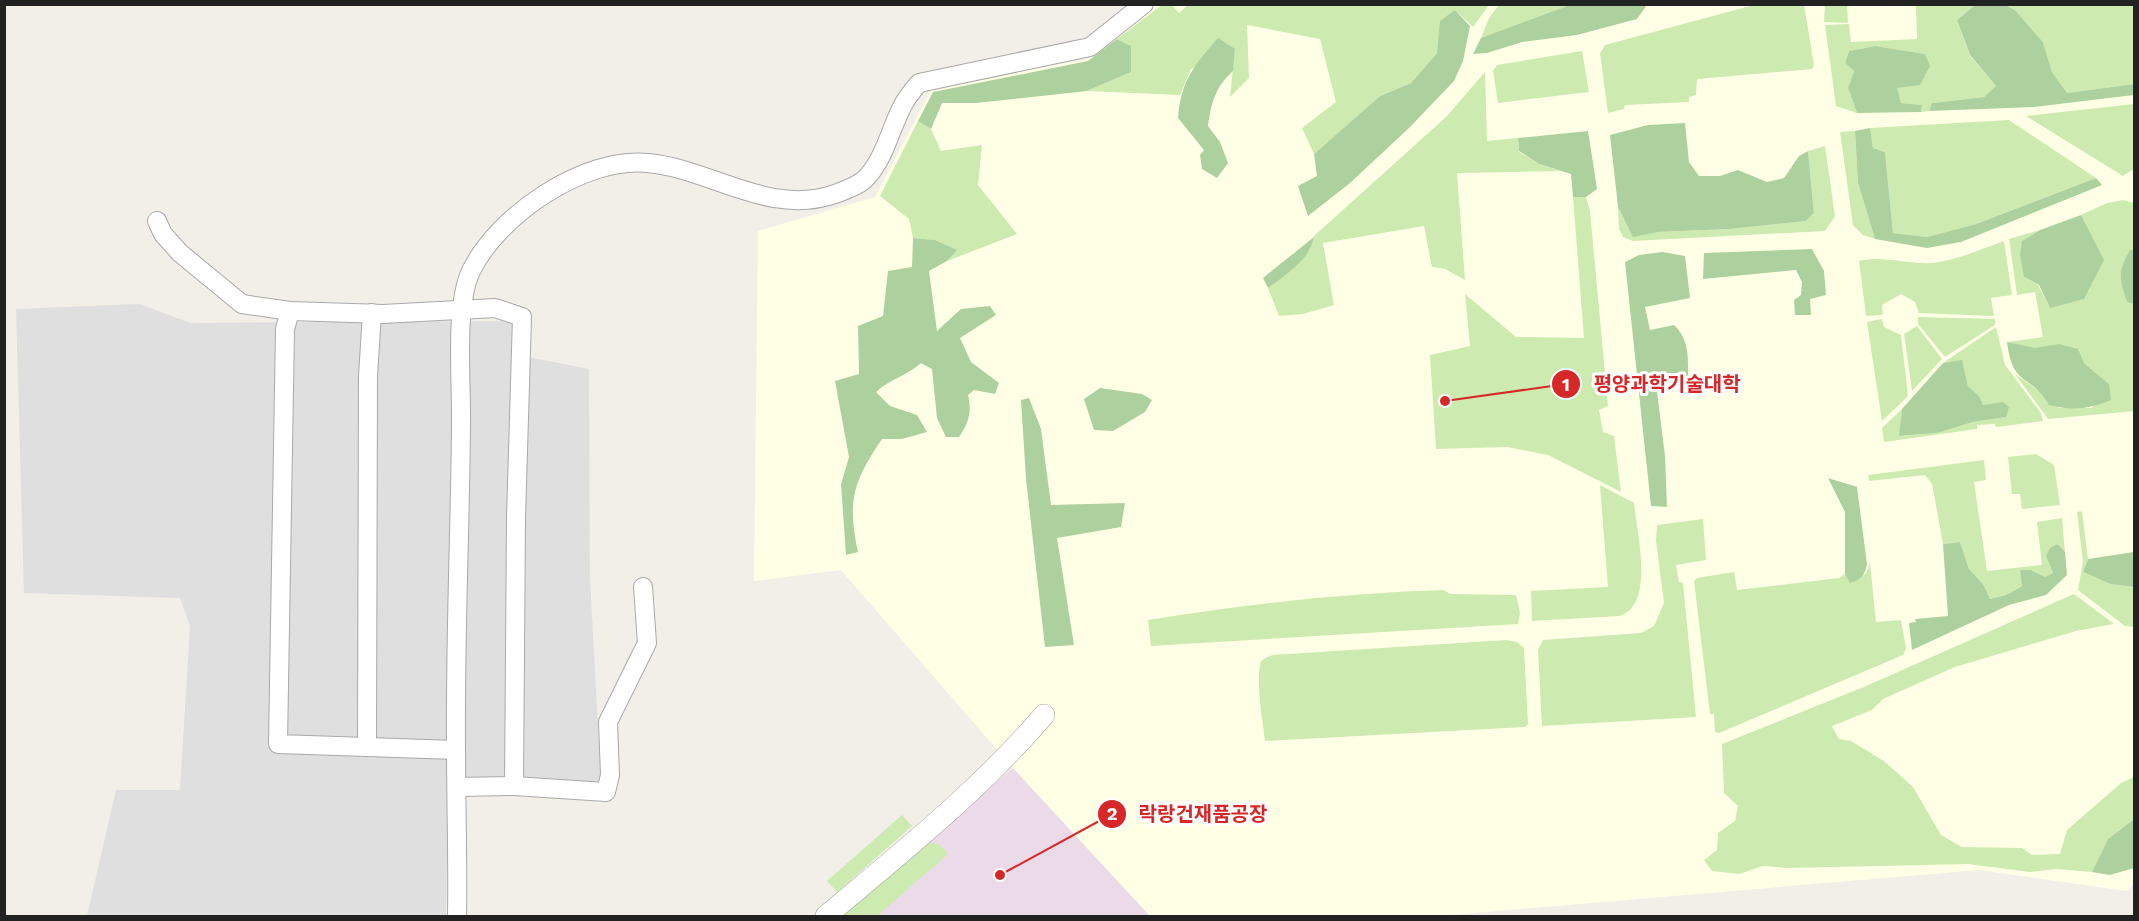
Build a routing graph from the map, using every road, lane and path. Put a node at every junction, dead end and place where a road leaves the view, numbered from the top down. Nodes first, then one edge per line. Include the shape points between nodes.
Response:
1 (1144, 4) edge
2 (158, 221) dead end
3 (461, 309) junction
4 (290, 311) junction
5 (372, 313) junction
6 (643, 587) dead end
7 (1044, 715) dead end
8 (367, 747) junction
9 (456, 750) junction
10 (514, 786) junction
11 (458, 787) junction
12 (457, 916) edge
13 (826, 916) edge

1 - 3 street via 1090,47 919,82 903,104 884,153 868,176 857,186 830,195 801,201 759,196 698,174 648,163 619,164 568,179 530,204 494,240 471,270
2 - 4 street via 163,234 180,253 242,304
3 - 5 street
3 - 9 street
3 - 10 street via 495,308 522,317
4 - 5 street
4 - 8 street via 285,329 278,744
5 - 8 street via 368,376
6 - 10 street via 647,643 609,722 610,775 606,792
7 - 13 street via 1015,749 949,812
8 - 9 street
9 - 11 street
10 - 11 street
11 - 12 street

